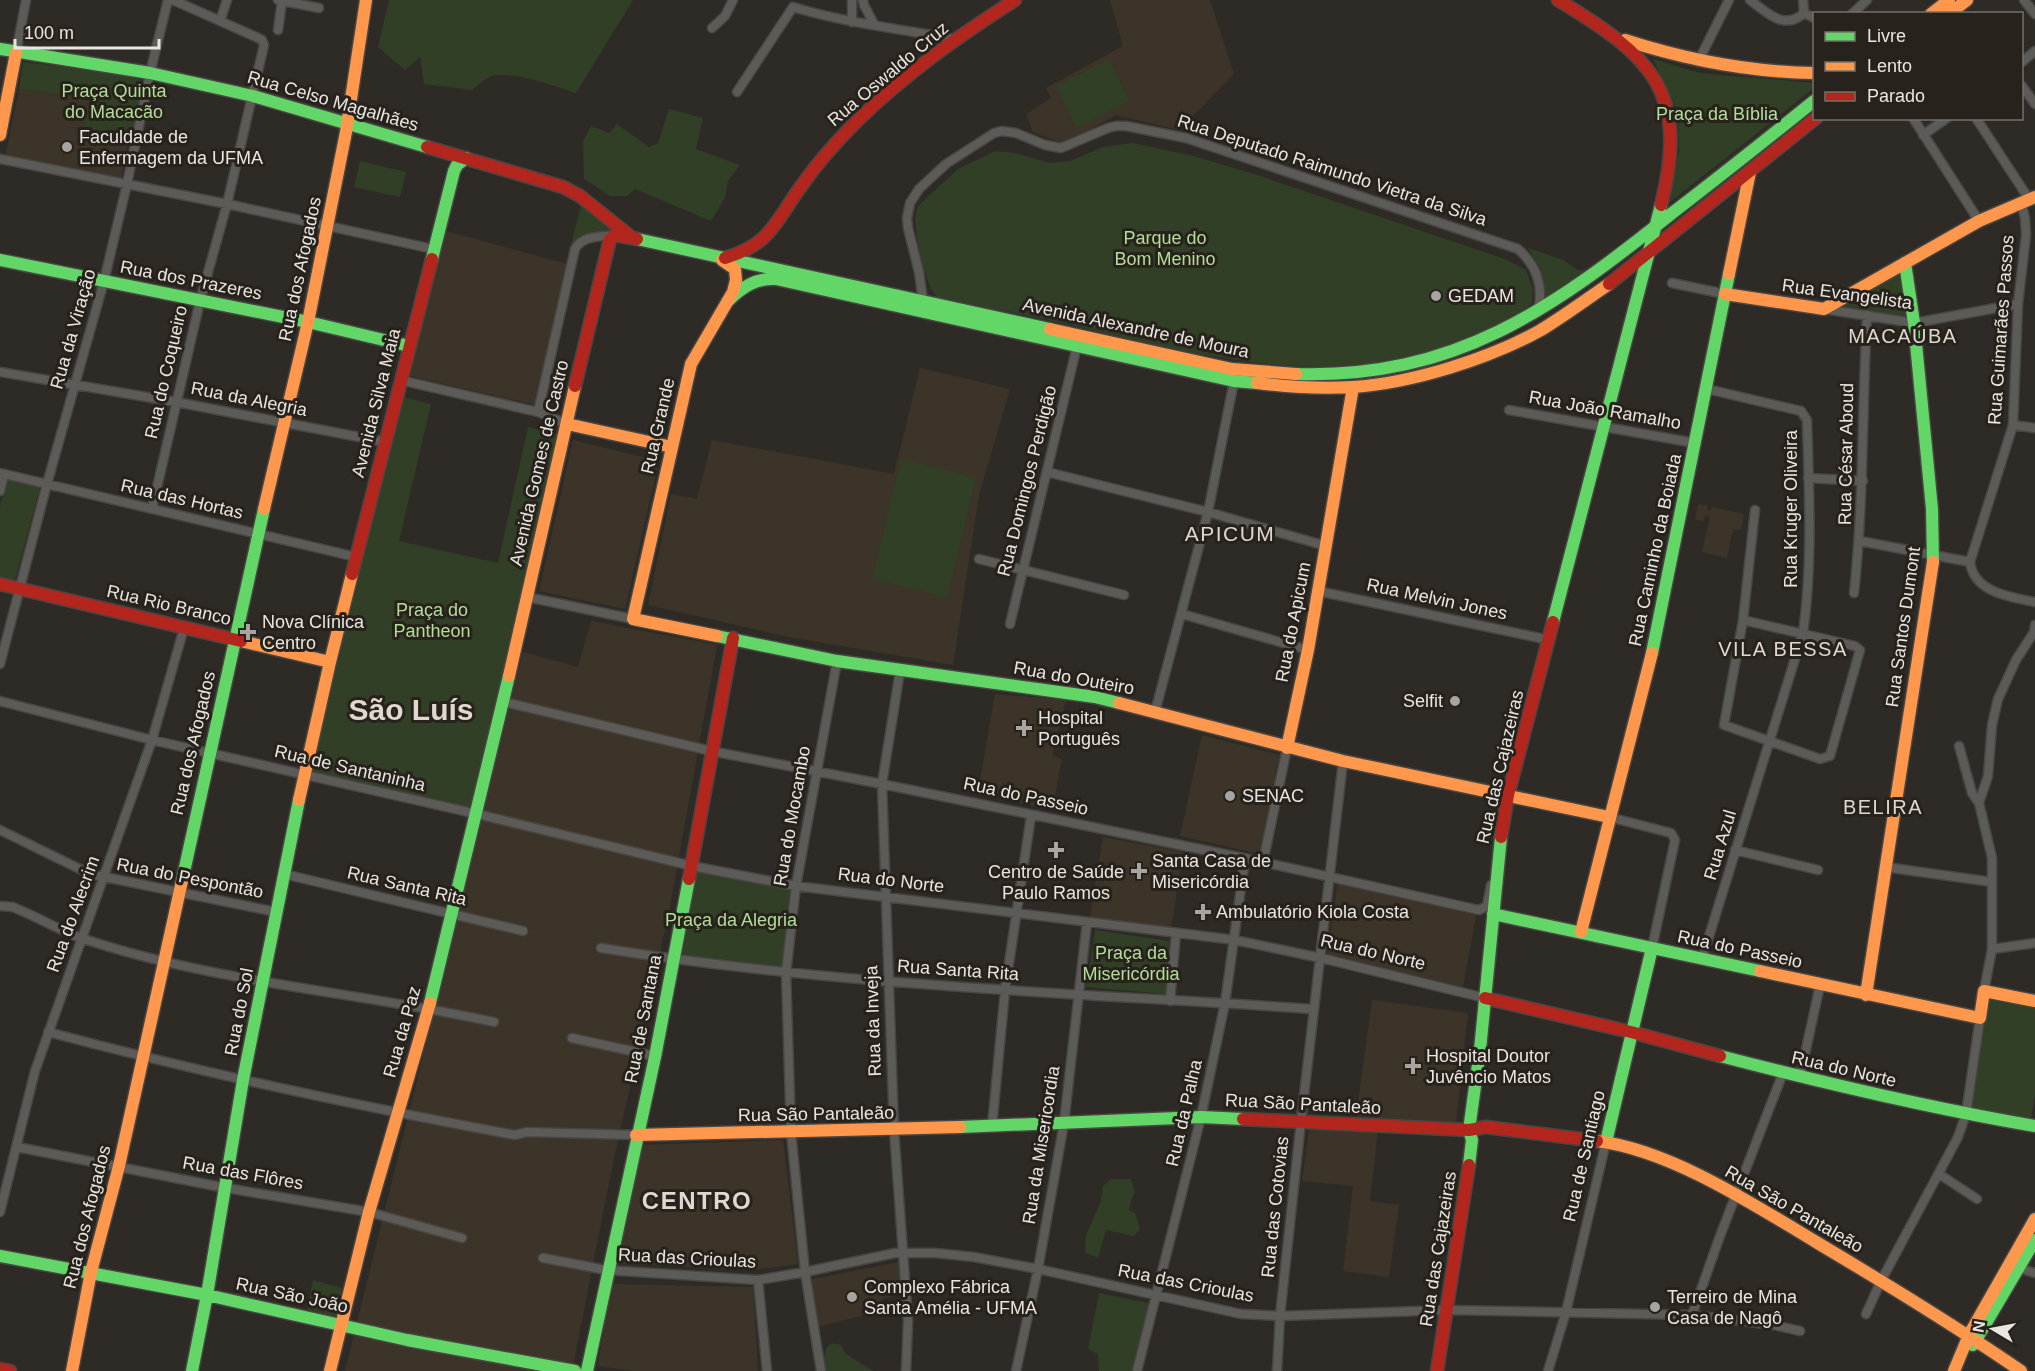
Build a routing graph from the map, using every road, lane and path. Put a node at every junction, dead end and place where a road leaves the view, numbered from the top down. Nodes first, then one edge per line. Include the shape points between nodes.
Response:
1 (26, 0) edge
2 (168, 0) edge
3 (173, 0) edge
4 (227, 0) edge
5 (280, 0) edge
6 (366, 0) edge
7 (733, 0) edge
8 (852, 0) edge
9 (863, 0) edge
10 (1015, 0) edge
11 (1558, 0) edge
12 (1729, 0) edge
13 (1750, 0) edge
14 (1803, 0) edge
15 (1867, 0) edge
16 (1949, 0) edge
17 (2024, 0) edge
18 (792, 3) edge
19 (319, 8) dead end
20 (1854, 12) edge
21 (1934, 12) edge
22 (1804, 13) junction
23 (2035, 14) edge
24 (1813, 17) edge
25 (220, 21) junction
26 (852, 22) junction
27 (874, 24) junction
28 (712, 28) dead end
29 (278, 30) dead end
30 (1619, 38) junction
31 (955, 39) junction
32 (0, 49) edge
33 (2035, 51) edge
34 (16, 53) junction
35 (2023, 61) edge
36 (1698, 62) junction
37 (150, 72) junction
38 (1813, 74) edge
39 (2023, 87) edge
40 (737, 92) dead end
41 (253, 96) junction
42 (1813, 103) edge
43 (2035, 104) edge
44 (1813, 108) edge
45 (1814, 120) edge
46 (1914, 120) edge
47 (1944, 120) edge
48 (1977, 120) edge
49 (347, 123) junction
50 (0, 135) edge
51 (1923, 135) junction
52 (466, 158) junction
53 (0, 159) edge
54 (1750, 172) junction
55 (127, 184) junction
56 (2028, 199) edge
57 (227, 204) junction
58 (1979, 221) junction
59 (328, 226) junction
60 (1656, 227) junction
61 (616, 235) junction
62 (637, 239) junction
63 (433, 249) junction
64 (1628, 249) junction
65 (1650, 252) junction
66 (720, 259) junction
67 (0, 260) edge
68 (1905, 263) junction
69 (104, 281) junction
70 (1672, 283) dead end
71 (1725, 294) junction
72 (200, 301) junction
73 (728, 301) junction
74 (923, 301) junction
75 (2018, 304) junction
76 (1824, 309) junction
77 (1538, 312) junction
78 (1867, 315) junction
79 (308, 322) junction
80 (1914, 323) junction
81 (409, 346) junction
82 (1077, 346) junction
83 (1430, 359) junction
84 (0, 372) edge
85 (1318, 374) junction
86 (400, 380) junction
87 (1234, 381) junction
88 (74, 385) junction
89 (1308, 387) junction
90 (1353, 387) junction
91 (1707, 389) junction
92 (176, 402) junction
93 (1509, 410) dead end
94 (538, 412) junction
95 (284, 422) junction
96 (567, 424) junction
97 (2013, 425) junction
98 (1604, 426) junction
99 (2035, 428) edge
100 (385, 442) junction
101 (1695, 443) junction
102 (672, 447) junction
103 (1047, 472) junction
104 (2, 474) edge
105 (1808, 478) junction
106 (1863, 481) junction
107 (47, 484) junction
108 (0, 491) edge
109 (152, 508) junction
110 (1755, 510) dead end
111 (1208, 512) junction
112 (258, 533) junction
113 (1860, 541) junction
114 (1326, 546) junction
115 (1934, 554) junction
116 (356, 557) junction
117 (979, 559) dead end
118 (1970, 562) junction
119 (1023, 568) junction
120 (0, 584) edge
121 (19, 588) junction
122 (1318, 591) junction
123 (1854, 593) dead end
124 (1124, 595) dead end
125 (527, 597) junction
126 (2035, 602) edge
127 (1182, 614) junction
128 (633, 619) junction
129 (1743, 620) junction
130 (1010, 624) dead end
131 (184, 627) junction
132 (2035, 630) edge
133 (1803, 633) junction
134 (733, 638) junction
135 (235, 639) junction
136 (1549, 640) junction
137 (1308, 650) junction
138 (837, 661) junction
139 (330, 662) junction
140 (0, 664) edge
141 (900, 671) junction
142 (0, 701) edge
143 (504, 702) junction
144 (1155, 712) junction
145 (152, 740) junction
146 (1770, 741) junction
147 (1959, 746) dead end
148 (1287, 748) junction
149 (711, 751) junction
150 (210, 753) junction
151 (1343, 761) junction
152 (816, 771) junction
153 (304, 775) junction
154 (882, 784) junction
155 (1508, 795) junction
156 (1979, 803) junction
157 (477, 814) junction
158 (1031, 816) junction
159 (1610, 817) junction
160 (0, 831) edge
161 (1736, 850) junction
162 (1499, 852) junction
163 (1245, 859) junction
164 (1263, 862) junction
165 (692, 866) junction
166 (1885, 867) junction
167 (1818, 870) dead end
168 (284, 874) junction
169 (104, 877) junction
170 (1329, 878) junction
171 (1992, 882) junction
172 (796, 886) junction
173 (178, 892) junction
174 (887, 898) junction
175 (0, 906) edge
176 (276, 912) junction
177 (451, 912) junction
178 (1016, 914) junction
179 (1493, 914) junction
180 (1087, 922) junction
181 (523, 931) dead end
182 (1176, 933) junction
183 (1581, 933) junction
184 (83, 939) junction
185 (1235, 940) junction
186 (2035, 943) edge
187 (601, 948) dead end
188 (1652, 948) junction
189 (1992, 949) junction
190 (1321, 958) junction
191 (1702, 958) junction
192 (163, 960) junction
193 (673, 960) junction
194 (786, 973) junction
195 (263, 981) junction
196 (887, 981) junction
197 (1820, 985) junction
198 (1005, 990) junction
199 (1984, 991) junction
200 (1866, 994) junction
201 (1078, 995) junction
202 (1485, 998) junction
203 (1170, 1001) junction
204 (2035, 1001) edge
205 (1225, 1003) junction
206 (429, 1008) junction
207 (1314, 1009) junction
208 (1980, 1018) junction
209 (494, 1022) dead end
210 (48, 1032) junction
211 (1631, 1032) junction
212 (572, 1038) dead end
213 (655, 1056) junction
214 (141, 1057) junction
215 (1783, 1073) junction
216 (1800, 1077) junction
217 (243, 1080) junction
218 (397, 1114) junction
219 (1966, 1114) junction
220 (1201, 1117) junction
221 (1301, 1121) junction
222 (1064, 1123) junction
223 (2035, 1125) edge
224 (992, 1126) junction
225 (894, 1130) junction
226 (1468, 1130) junction
227 (791, 1132) junction
228 (636, 1136) junction
229 (1606, 1142) junction
230 (17, 1147) junction
231 (119, 1166) junction
232 (1939, 1174) junction
233 (3, 1185) edge
234 (226, 1188) junction
235 (1737, 1195) junction
236 (1977, 1199) dead end
237 (0, 1212) edge
238 (369, 1212) junction
239 (2035, 1218) edge
240 (462, 1238) dead end
241 (2035, 1240) edge
242 (904, 1252) junction
243 (0, 1256) edge
244 (543, 1258) dead end
245 (2021, 1261) edge
246 (1038, 1269) junction
247 (606, 1270) junction
248 (91, 1272) junction
249 (805, 1272) junction
250 (2035, 1273) edge
251 (758, 1280) junction
252 (1881, 1281) junction
253 (207, 1295) junction
254 (1157, 1295) junction
255 (1446, 1310) junction
256 (1566, 1312) junction
257 (1866, 1314) dead end
258 (1692, 1315) junction
259 (1280, 1316) junction
260 (340, 1324) junction
261 (1800, 1331) dead end
262 (1973, 1338) junction
263 (0, 1369) edge
264 (10, 1371) edge
265 (72, 1371) edge
266 (192, 1371) edge
267 (330, 1371) edge
268 (575, 1371) edge
269 (587, 1371) edge
270 (767, 1371) edge
271 (821, 1371) edge
272 (906, 1371) edge
273 (1016, 1371) edge
274 (1137, 1371) edge
275 (1277, 1371) edge
276 (1437, 1371) edge
277 (1548, 1371) edge
278 (1954, 1371) edge
279 (2021, 1371) edge

1 - 34 street
2 - 37 street, Rua da Viração
3 - 25 street
4 - 25 street
5 - 19 street
5 - 29 street
6 - 49 street, Rua dos Afogados
7 - 28 street via 725,16
8 - 26 street
9 - 27 street
10 - 31 street, Rua Oswaldo Cruz
11 - 30 street
12 - 36 street
13 - 22 street via 1781,21 1797,20
14 - 22 street
15 - 20 street
16 - 21 street
17 - 23 street
18 - 26 street
18 - 40 street
22 - 24 street
25 - 41 street, Rua do Coqueiro via 262,40
26 - 27 street
27 - 31 street
30 - 36 street
30 - 60 street, Rua das Cajazeiras via 1645,64 1669,116 1670,159
31 - 66 street, Rua Oswaldo Cruz via 837,141 796,191 766,238 748,250
32 - 34 street, Rua Celso Magalhães
33 - 35 street
34 - 37 street, Rua Celso Magalhães
34 - 50 street
36 - 38 street
37 - 41 street, Rua Celso Magalhães
37 - 55 street, Rua da Viração
39 - 43 street
41 - 49 street, Rua Celso Magalhães
41 - 57 street, Rua do Coqueiro
42 - 60 street, Avenida Alexandre de Moura
44 - 54 street via 1754,155
45 - 54 street, Avenida Alexandre de Moura
46 - 51 street
47 - 51 street
48 - 56 street
49 - 52 street, Rua Celso Magalhães
49 - 59 street, Rua dos Afogados
51 - 58 street
52 - 62 street, Rua Celso Magalhães via 562,187
52 - 63 street, Avenida Silva Maia via 454,171
53 - 55 street
54 - 65 street, Avenida Alexandre de Moura
54 - 71 street, Rua Caminho da Boiada
55 - 57 street
55 - 69 street, Rua da Viração
56 - 58 street
56 - 75 street, Rua Guimarães Passos
57 - 59 street
57 - 72 street, Rua do Coqueiro
58 - 68 street
59 - 63 street
59 - 79 street, Rua dos Afogados
60 - 64 street, Avenida Alexandre de Moura
60 - 65 street, Rua das Cajazeiras
61 - 62 street, Avenida Alexandre de Moura
61 - 94 street, Avenida Gomes de Castro via 588,238 575,249
61 - 96 street, Avenida Gomes de Castro via 608,244
62 - 66 street, Avenida Alexandre de Moura
63 - 81 street, Avenida Silva Maia
64 - 65 street via 1638,247
64 - 77 street, Avenida Alexandre de Moura
65 - 90 street, Avenida Alexandre de Moura via 1563,316 1495,351 1397,381
65 - 98 street, Rua das Cajazeiras
66 - 73 street, Rua Grande via 732,265 736,273
66 - 74 street, Avenida Alexandre de Moura
67 - 69 street, Rua dos Prazeres
68 - 76 street
68 - 80 street, Rua Santos Dumont
69 - 72 street, Rua dos Prazeres
69 - 88 street, Rua da Viração
70 - 71 street, Rua Evangelista
71 - 76 street, Rua Evangelista
71 - 91 street, Rua Caminho da Boiada
72 - 79 street, Rua dos Prazeres
72 - 92 street, Rua do Coqueiro
73 - 82 street, Avenida Alexandre de Moura via 753,282 776,279
73 - 102 street, Rua Grande via 691,364
74 - 77 street, Rua Deputado Raimundo Vietra da Silva via 908,213 915,194 946,164 998,132 1011,132 1061,148 1108,128 1126,126 1186,138 1518,249 1534,266 1540,290
74 - 85 street, Avenida Alexandre de Moura via 1232,369
75 - 80 street, Rua Evangelista
75 - 97 street, Rua Guimarães Passos
76 - 78 street, Rua Evangelista
77 - 83 street, Avenida Alexandre de Moura
78 - 80 street, Rua Evangelista
78 - 106 street, Rua César Aboud
79 - 81 street, Rua dos Prazeres
79 - 95 street, Rua dos Afogados
80 - 115 street, Rua Santos Dumont
81 - 86 street, Avenida Silva Maia
82 - 87 street, Avenida Alexandre de Moura
82 - 103 street, Rua Domingos Perdigão
83 - 85 street, Avenida Alexandre de Moura
83 - 90 street via 1408,368 1358,376
84 - 88 street, Rua da Alegria
85 - 89 street
86 - 94 street
86 - 100 street, Avenida Silva Maia
87 - 89 street, Avenida Alexandre de Moura
87 - 111 street
88 - 92 street, Rua da Alegria
88 - 107 street, Rua da Viração
89 - 90 street, Avenida Alexandre de Moura
90 - 114 street, Rua do Apicum
91 - 101 street, Rua Caminho da Boiada
91 - 105 street, Rua Kruger Oliveira via 1801,411 1807,420
92 - 95 street, Rua da Alegria
92 - 109 street, Rua do Coqueiro
93 - 98 street, Rua João Ramalho
94 - 96 street
95 - 100 street, Rua da Alegria
95 - 112 street, Rua dos Afogados
96 - 102 street
96 - 125 street, Avenida Gomes de Castro
97 - 99 street
97 - 118 street, Rua Guimarães Passos
98 - 101 street, Rua João Ramalho
98 - 136 street, Rua das Cajazeiras
100 - 116 street, Avenida Silva Maia
101 - 159 street, Rua Caminho da Boiada via 1649,667
102 - 128 street, Rua Grande
103 - 111 street
103 - 119 street, Rua Domingos Perdigão
104 - 107 street, Rua das Hortas
104 - 108 street
105 - 106 street
105 - 133 street, Rua Kruger Oliveira via 1809,573
106 - 113 street, Rua César Aboud
107 - 109 street, Rua das Hortas
107 - 121 street, Rua da Viração
109 - 112 street, Rua das Hortas
110 - 129 street
111 - 114 street
111 - 127 street
112 - 116 street, Rua das Hortas
112 - 135 street, Rua dos Afogados
113 - 115 street
113 - 123 street, Rua César Aboud
114 - 122 street, Rua do Apicum
115 - 118 street
115 - 166 street, Rua Santos Dumont
116 - 139 street, Avenida Silva Maia
117 - 119 street
118 - 126 street via 1979,581 1992,591
119 - 124 street
119 - 130 street, Rua Domingos Perdigão
120 - 121 street, Rua Rio Branco
121 - 131 street, Rua Rio Branco
121 - 140 street, Rua da Viração
122 - 136 street, Rua Melvin Jones
122 - 137 street, Rua do Apicum
125 - 128 street, Rua do Outeiro
125 - 143 street, Avenida Gomes de Castro
127 - 137 street
127 - 144 street
128 - 134 street, Rua do Outeiro
129 - 133 street
129 - 146 street via 1724,725
131 - 135 street, Rua Rio Branco
131 - 145 street, Rua do Alecrim
132 - 156 street via 1998,699 1988,776
133 - 146 street, Rua Kruger Oliveira
133 - 146 street via 1860,650 1830,756 1820,759
134 - 138 street, Rua do Outeiro
134 - 149 street, Rua de Santana
135 - 139 street, Rua Rio Branco
135 - 150 street, Rua dos Afogados
136 - 155 street, Rua das Cajazeiras
137 - 148 street, Rua do Apicum
138 - 141 street, Rua do Outeiro
138 - 152 street, Rua do Mocambo
139 - 153 street, Rua do Sol
141 - 144 street, Rua do Outeiro via 1068,693
141 - 154 street, Rua da Inveja
142 - 145 street, Rua de Santaninha
143 - 149 street, Rua do Passeio
143 - 157 street, Rua da Paz
144 - 148 street, Rua do Outeiro
145 - 150 street, Rua de Santaninha
145 - 169 street, Rua do Alecrim
146 - 161 street, Rua Azul
147 - 156 street
148 - 151 street, Rua do Outeiro
148 - 164 street, Rua do Apicum
149 - 152 street, Rua do Passeio
149 - 165 street, Rua de Santana
150 - 153 street, Rua de Santaninha
150 - 173 street, Rua dos Afogados
151 - 155 street, Rua do Outeiro
151 - 170 street, Rua das Cotovias
152 - 154 street, Rua do Passeio
152 - 172 street, Rua do Mocambo
153 - 157 street, Rua de Santaninha
153 - 168 street, Rua do Sol
154 - 158 street, Rua do Passeio
154 - 174 street, Rua da Inveja
155 - 159 street, Rua do Outeiro
155 - 162 street, Rua das Cajazeiras
156 - 171 street via 1992,858
157 - 165 street, Rua de Santaninha
157 - 177 street, Rua da Paz
158 - 163 street, Rua do Passeio
158 - 178 street
159 - 183 street, Rua Caminho da Boiada
159 - 188 street via 1671,833 1675,840
160 - 169 street, Rua do Pespontão via 75,868
161 - 167 street
161 - 191 street, Rua Azul
162 - 170 street, Rua do Passeio via 1482,910
162 - 179 street, Rua das Cajazeiras
163 - 164 street, Rua do Passeio
163 - 185 street, Rua da Palha
164 - 170 street, Rua do Passeio
165 - 172 street, Rua do Norte
165 - 193 street, Rua de Santana
166 - 171 street
166 - 200 street, Rua Santos Dumont
168 - 176 street, Rua do Sol
168 - 177 street, Rua Santa Rita
169 - 173 street, Rua do Pespontão
169 - 184 street, Rua do Alecrim
170 - 190 street, Rua das Cotovias
171 - 189 street
172 - 174 street, Rua do Norte
172 - 194 street, Rua do Mocambo
173 - 176 street, Rua do Pespontão
173 - 192 street, Rua dos Afogados
174 - 178 street, Rua do Norte
174 - 196 street, Rua da Inveja
175 - 184 street via 13,907
176 - 195 street, Rua do Sol
177 - 181 street, Rua Santa Rita
177 - 206 street, Rua da Paz
178 - 180 street, Rua do Norte
178 - 198 street
179 - 183 street, Rua do Passeio
179 - 202 street, Rua das Cajazeiras
180 - 182 street, Rua do Norte
180 - 201 street, Rua da Misericordia
182 - 185 street, Rua do Norte
182 - 203 street
183 - 188 street, Rua do Passeio
184 - 192 street
184 - 210 street, Rua do Alecrim
185 - 190 street, Rua do Norte
185 - 205 street, Rua da Palha
186 - 189 street
187 - 193 street, Rua Santa Rita
188 - 191 street, Rua do Passeio
188 - 211 street, Rua de Santiago
189 - 199 street
190 - 202 street, Rua do Norte
190 - 207 street, Rua das Cotovias
191 - 197 street, Rua do Passeio
192 - 195 street
192 - 214 street, Rua dos Afogados
193 - 194 street, Rua Santa Rita
193 - 213 street, Rua de Santana
194 - 196 street, Rua Santa Rita
194 - 227 street, Rua do Mocambo
195 - 206 street
195 - 217 street, Rua do Sol
196 - 198 street, Rua Santa Rita
196 - 225 street, Rua da Inveja
197 - 200 street, Rua do Passeio
197 - 216 street
198 - 201 street, Rua Santa Rita
198 - 224 street
199 - 204 street
199 - 208 street
200 - 208 street, Rua do Passeio
201 - 203 street, Rua Santa Rita
201 - 222 street, Rua da Misericordia
202 - 211 street, Rua do Norte
202 - 226 street, Rua das Cajazeiras
203 - 205 street, Rua Santa Rita
205 - 207 street, Rua Santa Rita
205 - 220 street, Rua da Palha
206 - 209 street
206 - 218 street, Rua da Paz
207 - 221 street, Rua das Cotovias
208 - 219 street
210 - 214 street, Rua São Pantaleão
210 - 230 street, Rua do Alecrim
211 - 215 street, Rua do Norte
211 - 229 street, Rua de Santiago
212 - 213 street
213 - 228 street, Rua de Santana
214 - 217 street, Rua São Pantaleão
214 - 231 street, Rua dos Afogados
215 - 216 street, Rua do Norte
215 - 235 street
216 - 219 street, Rua do Norte
217 - 218 street, Rua São Pantaleão
217 - 234 street, Rua do Sol
218 - 228 street, Rua São Pantaleão via 516,1135 527,1132
218 - 238 street, Rua da Paz
219 - 223 street, Rua do Norte
219 - 232 street via 1959,1137
220 - 221 street, Rua São Pantaleão
220 - 222 street, Rua São Pantaleão
220 - 254 street, Rua da Palha
221 - 226 street, Rua São Pantaleão
221 - 259 street, Rua das Cotovias
222 - 224 street, Rua São Pantaleão
222 - 246 street, Rua da Misericordia
224 - 225 street, Rua São Pantaleão
225 - 227 street, Rua São Pantaleão
225 - 242 street, Rua da Inveja
226 - 229 street, Rua São Pantaleão via 1486,1127
226 - 255 street, Rua das Cajazeiras via 1472,1140
227 - 228 street, Rua São Pantaleão
227 - 249 street, Rua do Mocambo
228 - 247 street, Rua de Santana
229 - 235 street, Rua São Pantaleão via 1657,1157
229 - 256 street, Rua de Santiago
230 - 231 street, Rua das Flôres
230 - 233 street, Rua do Alecrim
231 - 234 street, Rua das Flôres
231 - 248 street, Rua dos Afogados
232 - 236 street
232 - 252 street
233 - 237 street, Rua do Alecrim
234 - 238 street, Rua das Flôres
234 - 253 street, Rua do Sol
235 - 252 street, Rua São Pantaleão
235 - 258 street
238 - 240 street, Rua das Flôres
238 - 260 street, Rua da Paz
239 - 245 street
241 - 245 street
242 - 246 street, Rua das Crioulas via 974,1257
242 - 249 street, Rua das Crioulas
242 - 272 street, Rua da Inveja
243 - 248 street, Rua São João
244 - 247 street
245 - 250 street
245 - 262 street
246 - 254 street, Rua das Crioulas
246 - 273 street, Rua da Misericordia
247 - 251 street, Rua das Crioulas
247 - 269 street, Rua de Santana
248 - 253 street, Rua São João
248 - 265 street, Rua dos Afogados
249 - 251 street, Rua das Crioulas
249 - 271 street, Rua do Mocambo
251 - 270 street
252 - 257 street
252 - 262 street, Rua São Pantaleão
253 - 260 street, Rua São João
253 - 266 street, Rua do Sol
254 - 259 street, Rua das Crioulas via 1241,1314
254 - 274 street, Rua da Palha
255 - 256 street, Rua das Crioulas
255 - 259 street, Rua das Crioulas
255 - 276 street, Rua das Cajazeiras
256 - 258 street, Rua das Crioulas
256 - 277 street, Rua de Santiago
258 - 261 street, Rua das Crioulas
259 - 275 street, Rua das Cotovias
260 - 267 street, Rua da Paz
260 - 268 street, Rua São João
262 - 278 street
262 - 279 street, Rua São Pantaleão
263 - 264 street

